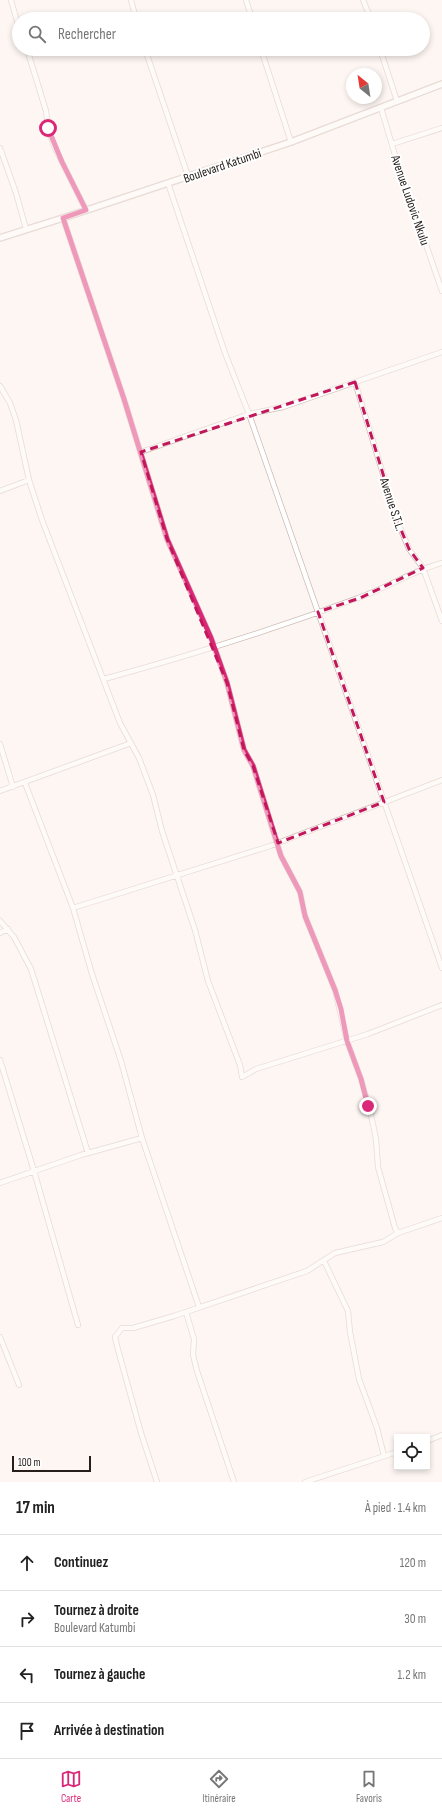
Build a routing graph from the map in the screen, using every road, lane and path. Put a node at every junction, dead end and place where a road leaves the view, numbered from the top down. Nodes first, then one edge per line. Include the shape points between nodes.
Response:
1 (11, 0) edge
2 (131, 0) edge
3 (246, 0) edge
4 (363, 0) edge
5 (14, 12) edge
6 (134, 12) edge
7 (250, 12) edge
8 (368, 12) edge
9 (29, 56) edge
10 (147, 56) edge
11 (263, 56) edge
12 (382, 56) edge
13 (442, 84) edge
14 (397, 101) junction
15 (380, 108) junction
16 (442, 128) edge
17 (291, 142) junction
18 (392, 144) junction
19 (0, 148) edge
20 (188, 176) junction
21 (168, 183) junction
22 (86, 210) junction
23 (63, 218) junction
24 (26, 230) junction
25 (0, 238) edge
26 (442, 291) edge
27 (442, 352) edge
28 (355, 382) junction
29 (0, 386) edge
30 (249, 414) junction
31 (141, 452) junction
32 (29, 480) junction
33 (0, 490) edge
34 (442, 563) edge
35 (423, 568) junction
36 (318, 612) junction
37 (442, 621) edge
38 (214, 647) junction
39 (104, 679) junction
40 (131, 743) junction
41 (0, 744) edge
42 (442, 780) edge
43 (25, 783) junction
44 (13, 787) junction
45 (0, 791) edge
46 (384, 802) junction
47 (278, 843) junction
48 (177, 875) junction
49 (73, 908) junction
50 (0, 921) edge
51 (8, 929) junction
52 (0, 933) edge
53 (442, 968) edge
54 (442, 1005) edge
55 (347, 1041) junction
56 (0, 1060) edge
57 (142, 1138) junction
58 (88, 1153) junction
59 (34, 1171) junction
60 (0, 1183) edge
61 (442, 1218) edge
62 (398, 1233) junction
63 (324, 1261) junction
64 (199, 1307) junction
65 (186, 1312) junction
66 (78, 1325) dead end
67 (0, 1337) edge
68 (19, 1386) dead end
69 (442, 1436) edge
70 (430, 1440) edge
71 (394, 1453) edge
72 (384, 1456) junction
73 (313, 1481) edge
74 (157, 1482) edge
75 (234, 1482) edge
76 (305, 1482) edge

1 - 5 street
2 - 6 street
3 - 7 street
4 - 8 street
9 - 22 street via 54,146
10 - 20 street
11 - 17 street
12 - 14 street
13 - 14 street, Boulevard Katumbi
14 - 15 street, Boulevard Katumbi
15 - 17 street, Boulevard Katumbi
15 - 18 street, Avenue Ludovic Nkulu
16 - 18 street
17 - 20 street, Boulevard Katumbi
18 - 26 street, Avenue Ludovic Nkulu
19 - 24 street
20 - 21 street, Boulevard Katumbi
21 - 22 street, Boulevard Katumbi
21 - 30 street via 225,353
22 - 23 street, Boulevard Katumbi
23 - 24 street, Boulevard Katumbi
23 - 31 street
24 - 25 street, Boulevard Katumbi
27 - 28 street
28 - 30 street via 283,407
28 - 35 street, Avenue S.T.L. via 397,520 409,549
29 - 32 street via 16,420
30 - 31 street
30 - 36 street
31 - 38 street via 167,539
32 - 33 street
32 - 39 street
34 - 35 street
35 - 36 street via 360,598
35 - 37 street, Avenue S.T.L.
36 - 38 street
36 - 46 street
38 - 39 street
38 - 47 street via 227,683 244,750 253,766
39 - 40 street via 120,723
40 - 43 street
40 - 48 street via 153,795
41 - 44 street
42 - 46 street
43 - 44 street
43 - 49 street
44 - 45 street
46 - 47 street
46 - 53 street
47 - 48 street
47 - 55 street via 283,861 300,892 305,916 335,990
48 - 49 street
48 - 55 street via 208,981 240,1065 242,1077 261,1067
49 - 57 street via 121,1061
50 - 51 street
51 - 52 street
51 - 58 street via 20,945 31,969
54 - 55 street
55 - 62 street via 371,1115 378,1167
56 - 59 street
57 - 58 street
57 - 64 street
58 - 59 street
59 - 60 street
59 - 66 street
61 - 62 street
62 - 63 street via 383,1242 335,1253
63 - 64 street via 307,1271
63 - 72 street via 348,1311 359,1380 376,1424
64 - 65 street
65 - 74 street via 133,1328 122,1328 115,1337 138,1426
65 - 75 street via 194,1339 195,1366
67 - 68 street
69 - 70 street
71 - 72 street
72 - 73 street
73 - 76 street

